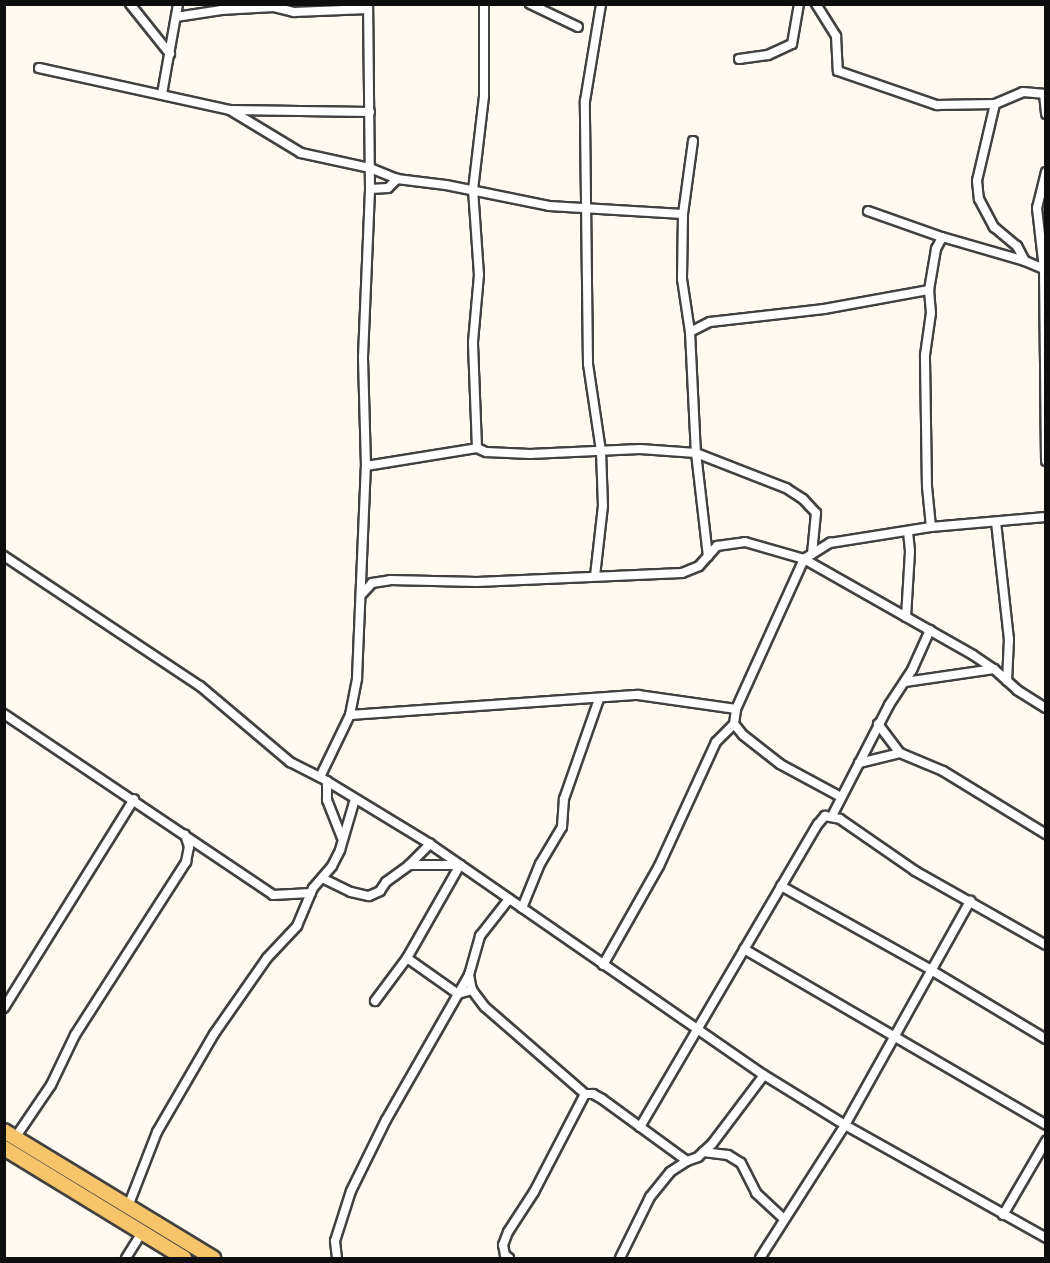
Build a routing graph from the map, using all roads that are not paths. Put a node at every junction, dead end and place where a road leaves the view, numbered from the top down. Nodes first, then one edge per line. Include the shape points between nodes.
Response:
1 (130, 4) edge
2 (178, 4) edge
3 (483, 4) edge
4 (530, 4) edge
5 (601, 4) edge
6 (799, 4) edge
7 (816, 4) edge
8 (274, 6) edge
9 (368, 7) edge
10 (176, 17) junction
11 (578, 27) dead end
12 (170, 54) junction
13 (739, 59) dead end
14 (39, 68) dead end
15 (162, 93) junction
16 (1045, 94) edge
17 (995, 104) junction
18 (230, 110) junction
19 (370, 112) junction
20 (1046, 114) edge
21 (693, 141) dead end
22 (370, 168) junction
23 (1046, 172) edge
24 (397, 179) junction
25 (370, 189) junction
26 (473, 190) junction
27 (586, 208) junction
28 (868, 211) dead end
29 (683, 214) junction
30 (942, 237) junction
31 (1025, 261) junction
32 (1045, 270) edge
33 (929, 290) junction
34 (690, 332) junction
35 (477, 448) junction
36 (601, 451) junction
37 (696, 453) junction
38 (1046, 461) edge
39 (366, 466) junction
40 (1046, 517) edge
41 (996, 522) junction
42 (932, 527) junction
43 (908, 532) junction
44 (812, 554) junction
45 (4, 556) edge
46 (708, 556) junction
47 (804, 559) junction
48 (595, 576) junction
49 (361, 595) junction
50 (906, 617) junction
51 (930, 630) junction
52 (994, 669) junction
53 (1007, 681) junction
54 (905, 682) junction
55 (599, 699) junction
56 (1046, 708) edge
57 (736, 709) junction
58 (4, 714) edge
59 (350, 715) junction
60 (734, 724) junction
61 (878, 724) junction
62 (900, 753) junction
63 (859, 763) junction
64 (323, 779) junction
65 (841, 797) junction
66 (134, 799) junction
67 (355, 799) junction
68 (832, 816) junction
69 (185, 834) junction
70 (1046, 834) edge
71 (343, 839) junction
72 (430, 844) junction
73 (460, 865) junction
74 (409, 866) junction
75 (322, 878) junction
76 (781, 886) junction
77 (311, 893) junction
78 (508, 899) junction
79 (970, 901) junction
80 (522, 908) junction
81 (1046, 945) edge
82 (744, 949) junction
83 (407, 958) junction
84 (603, 964) junction
85 (931, 970) junction
86 (469, 975) junction
87 (472, 990) junction
88 (458, 993) junction
89 (375, 1001) dead end
90 (4, 1008) edge
91 (697, 1030) junction
92 (896, 1035) junction
93 (1046, 1039) edge
94 (764, 1075) junction
95 (585, 1094) junction
96 (1046, 1117) edge
97 (1035, 1118) junction
98 (845, 1125) junction
99 (1046, 1125) edge
100 (640, 1127) junction
101 (10, 1134) edge
102 (1046, 1141) edge
103 (4, 1148) edge
104 (703, 1152) junction
105 (687, 1161) junction
106 (129, 1207) junction
107 (1003, 1215) junction
108 (119, 1220) junction
109 (784, 1220) junction
110 (141, 1234) junction
111 (1046, 1238) edge
112 (126, 1258) edge
113 (184, 1258) edge
114 (213, 1258) edge
115 (338, 1258) edge
116 (509, 1258) edge
117 (620, 1258) edge
118 (759, 1258) edge

1 - 12 street
2 - 10 street
3 - 26 street via 484,96
4 - 11 street
5 - 27 street via 585,101
6 - 13 street via 792,44 768,55
7 - 17 street via 836,36 838,71 937,105
8 - 9 street via 294,12
8 - 10 street
9 - 19 street
10 - 12 street
12 - 15 street
14 - 15 street
15 - 18 street
16 - 17 street via 1023,92
16 - 20 street
17 - 31 street via 977,182 979,199 994,227 1017,246
18 - 19 street
18 - 22 street via 301,153
19 - 22 street
21 - 29 street
22 - 24 street
22 - 25 street
23 - 32 street via 1037,208
24 - 25 street via 388,188
24 - 26 street
25 - 39 street via 363,357
26 - 27 street via 549,206
26 - 35 street via 479,275 473,342
27 - 29 street
27 - 36 street via 588,364
28 - 30 street
29 - 34 street via 682,279
30 - 31 street
30 - 33 street
31 - 32 street
32 - 38 street
33 - 34 street via 824,309 710,322
33 - 42 street via 932,312 925,386 927,487
34 - 37 street
35 - 36 street via 530,454
35 - 39 street
36 - 37 street
36 - 48 street via 603,506
37 - 44 street via 786,488 803,499 816,513
37 - 46 street
39 - 49 street
40 - 41 street
41 - 42 street
41 - 53 street via 1009,639
42 - 43 street
43 - 44 street via 830,543
43 - 50 street
44 - 47 street
45 - 64 street via 200,686 290,762
46 - 47 street via 717,546 745,542
46 - 48 street via 699,566 682,573
47 - 50 street
47 - 57 street
48 - 49 street via 477,582 390,580 372,583
49 - 59 street via 357,678
50 - 51 street
51 - 52 street
51 - 54 street
52 - 53 street
52 - 54 street
53 - 56 street
54 - 61 street
55 - 57 street via 638,695
55 - 59 street
55 - 80 street via 564,799 562,827 540,864
57 - 60 street
58 - 66 street
59 - 64 street
60 - 65 street via 742,735 780,764
60 - 84 street via 716,742 659,866
61 - 62 street
61 - 63 street
62 - 63 street
62 - 70 street via 943,771
63 - 65 street
64 - 67 street
64 - 71 street
65 - 68 street
66 - 69 street
66 - 90 street
67 - 71 street
67 - 72 street
68 - 76 street via 825,816 818,824
68 - 79 street via 915,871
69 - 77 street via 273,895
69 - 101 street via 189,847 186,862 75,1035 51,1085
71 - 75 street
72 - 73 street
72 - 74 street
73 - 74 street
73 - 78 street
73 - 83 street
74 - 75 street via 369,896
75 - 77 street
76 - 82 street
76 - 85 street
77 - 106 street via 297,926 267,958 214,1034 157,1132
78 - 80 street
78 - 86 street via 480,936
79 - 81 street
79 - 85 street
80 - 84 street
82 - 91 street
82 - 92 street
83 - 88 street
83 - 89 street
84 - 91 street
85 - 92 street
85 - 93 street
86 - 87 street
86 - 88 street
87 - 88 street
87 - 95 street via 500,1021
88 - 115 street via 351,1191 338,1231
91 - 94 street
91 - 100 street
92 - 97 street
92 - 98 street
94 - 98 street
94 - 104 street
95 - 100 street via 602,1098
95 - 116 street via 534,1192 508,1232 503,1245
96 - 97 street
97 - 99 street
98 - 107 street
98 - 109 street
100 - 105 street
101 - 106 main road
102 - 107 street
103 - 108 main road
104 - 105 street
104 - 109 street via 728,1155 741,1163 756,1193
105 - 117 street via 670,1172 650,1197
106 - 108 street
106 - 114 main road
107 - 111 street
108 - 110 main road
109 - 118 street
110 - 112 street
110 - 113 main road

